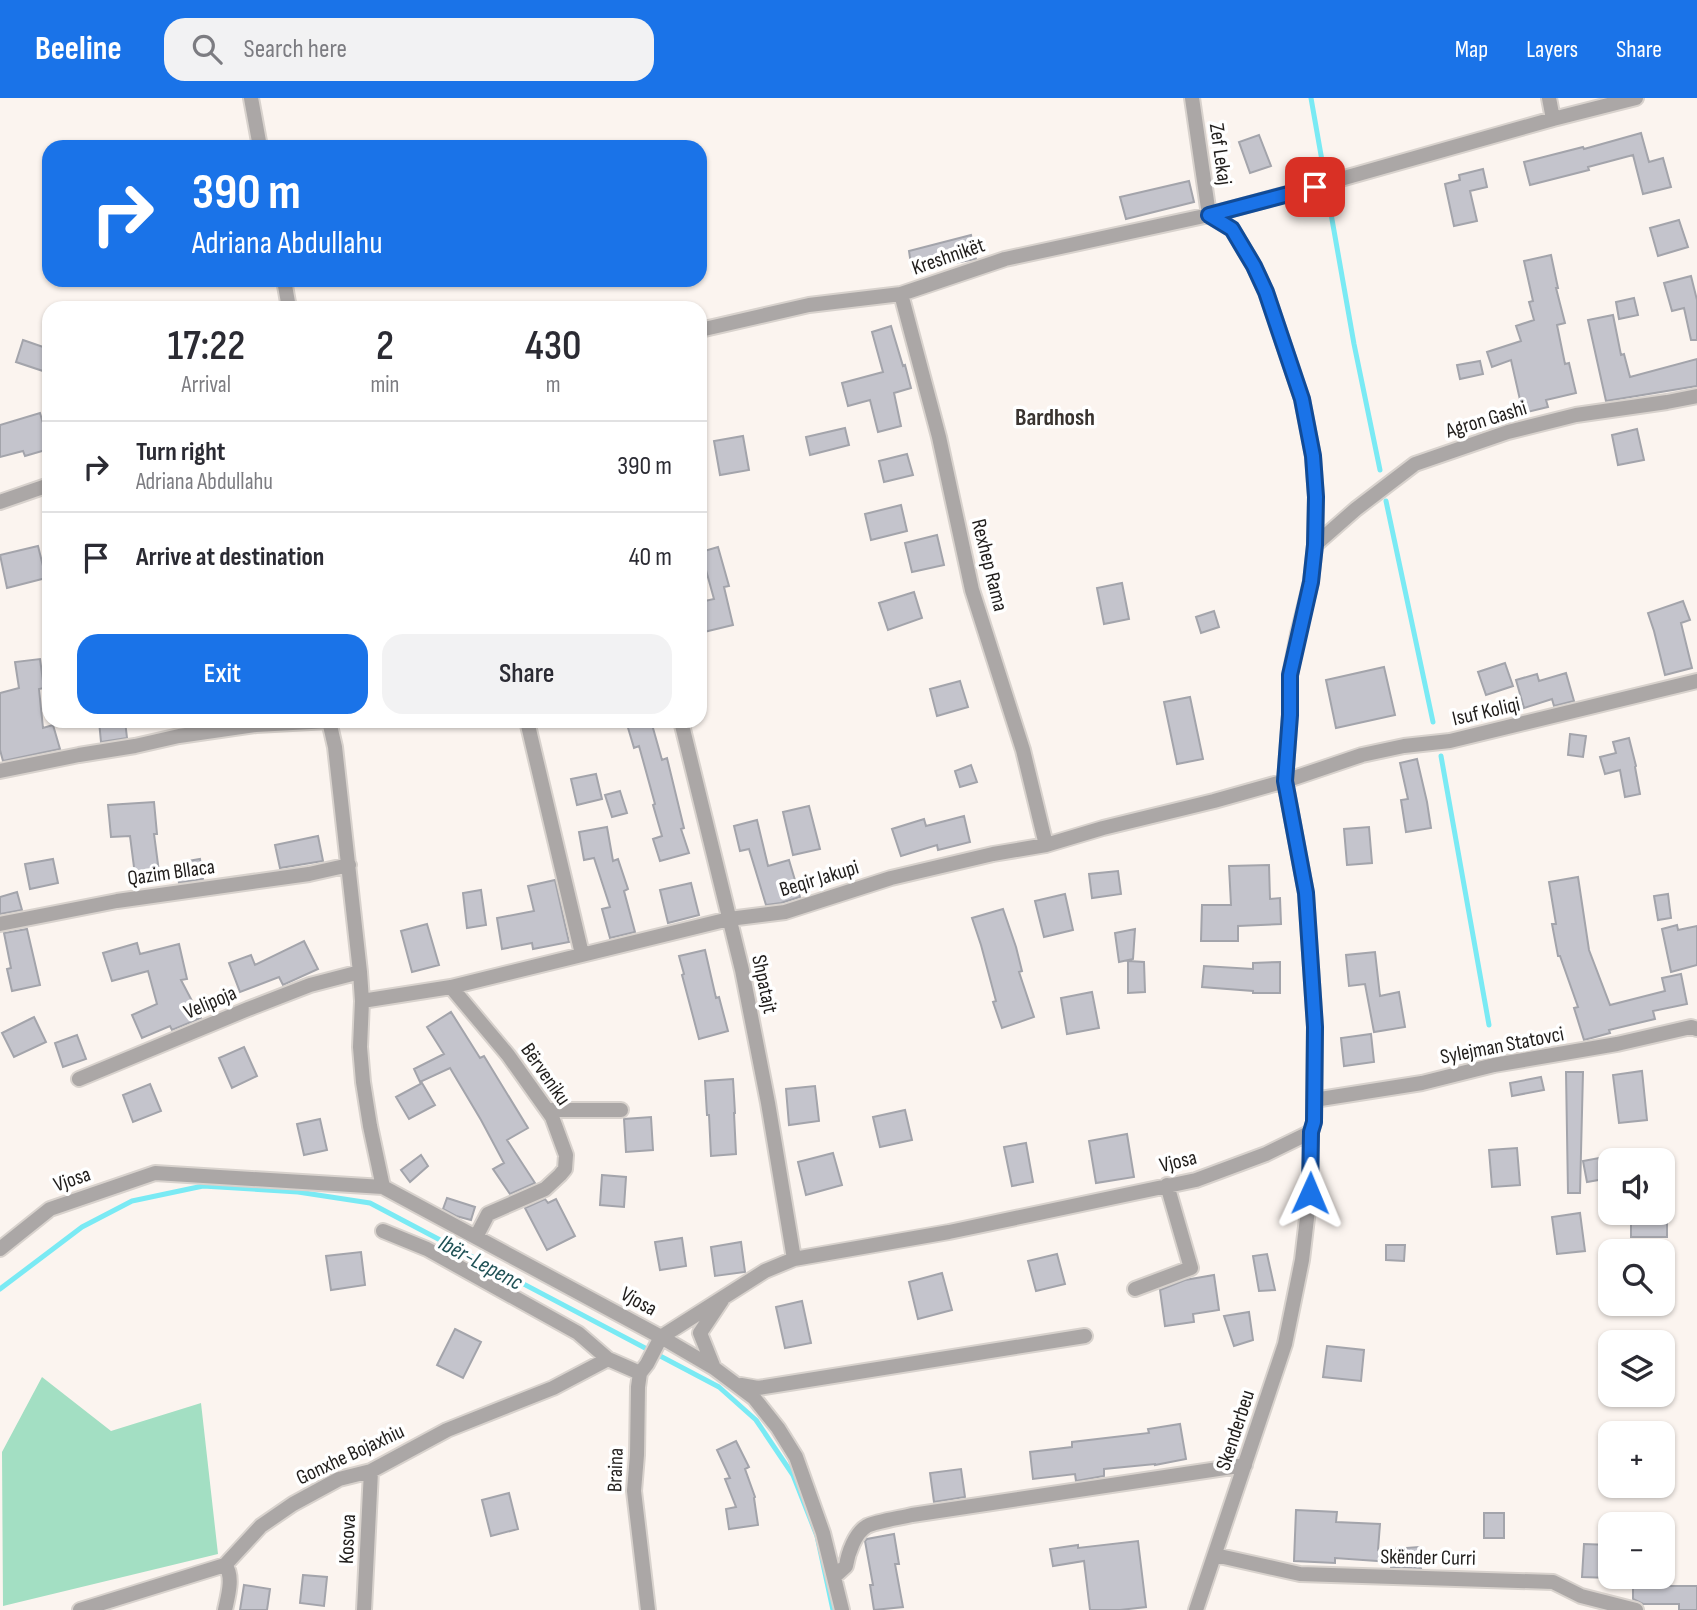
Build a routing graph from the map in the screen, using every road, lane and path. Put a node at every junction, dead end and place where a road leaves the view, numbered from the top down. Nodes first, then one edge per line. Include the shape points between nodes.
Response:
1 (251, 98) edge
2 (1192, 98) edge
3 (1549, 98) edge
4 (1636, 98) edge
5 (1553, 119) junction
6 (259, 140) edge
7 (1209, 215) junction
8 (901, 294) junction
9 (707, 328) edge
10 (1697, 397) edge
11 (42, 487) edge
12 (0, 502) edge
13 (1315, 545) junction
14 (1697, 681) edge
15 (235, 728) edge
16 (331, 728) edge
17 (529, 728) edge
18 (683, 728) edge
19 (0, 771) edge
20 (1285, 781) junction
21 (1046, 845) junction
22 (349, 865) junction
23 (729, 919) junction
24 (0, 924) edge
25 (582, 954) junction
26 (360, 972) junction
27 (451, 987) junction
28 (362, 1001) junction
29 (1697, 1029) edge
30 (79, 1079) dead end
31 (1314, 1100) junction
32 (621, 1110) dead end
33 (548, 1111) junction
34 (1311, 1132) junction
35 (1167, 1185) junction
36 (383, 1187) junction
37 (383, 1231) dead end
38 (476, 1237) junction
39 (0, 1249) edge
40 (794, 1259) junction
41 (1135, 1289) dead end
42 (724, 1296) junction
43 (1085, 1336) dead end
44 (662, 1337) junction
45 (608, 1359) junction
46 (643, 1368) junction
47 (714, 1368) junction
48 (736, 1384) junction
49 (1245, 1465) junction
50 (371, 1471) junction
51 (1215, 1555) junction
52 (225, 1564) junction
53 (835, 1576) junction
54 (80, 1610) edge
55 (225, 1610) edge
56 (365, 1610) edge
57 (648, 1610) edge
58 (842, 1610) edge
59 (1196, 1610) edge
60 (1636, 1610) edge

1 - 6 street
2 - 7 street, Zef Lekaj
3 - 5 street
4 - 5 street, Kreshnikët
5 - 7 street, Kreshnikët
7 - 8 street, Kreshnikët via 1005,259
7 - 13 street, Skenderbeu via 1232,229 1254,266 1302,399 1313,456
8 - 9 street, Kreshnikët via 809,305
8 - 21 street, Rexhep Rama via 939,437 972,590 1023,750
10 - 13 street, Agron Gashi via 1576,415 1508,432 1415,464
11 - 12 street
13 - 20 street, Skenderbeu via 1290,675
14 - 20 street, Isuf Koliqi via 1451,741 1362,755
15 - 19 street
16 - 22 street
17 - 25 street
18 - 23 street, Shpatajt
20 - 21 street, Beqir Jakupi
20 - 31 street, Skenderbeu via 1306,893 1315,1027
21 - 23 street, Beqir Jakupi via 891,878 785,912
22 - 24 street, Qazim Bllaca
22 - 26 street
23 - 25 street, Beqir Jakupi
23 - 40 street, Shpatajt via 768,1103
25 - 27 street, Beqir Jakupi
26 - 28 street
26 - 30 street, Velipoja via 310,985
27 - 28 street, Beqir Jakupi
27 - 33 street, Bërveniku
28 - 36 street via 363,1082
29 - 31 street, Sylejman Statovci
31 - 34 street, Skenderbeu
32 - 33 street
33 - 38 street, Bërveniku via 566,1154 565,1168 545,1189 488,1214
34 - 35 street, Vjosa via 1196,1180
34 - 49 street, Skenderbeu via 1302,1260 1285,1344
35 - 40 street, Vjosa via 949,1232
35 - 41 street via 1191,1268
36 - 38 street, Vjosa
36 - 39 street, Vjosa via 155,1173 50,1209
37 - 45 street via 427,1249 578,1332
38 - 44 street, Vjosa
40 - 42 street, Vjosa
42 - 44 street, Vjosa
42 - 47 street via 700,1333
43 - 48 street via 758,1388
44 - 46 street, Braina
44 - 47 street
45 - 46 street
45 - 50 street, Gonxhe Bojaxhiu via 553,1388 447,1430
46 - 57 street, Braina via 634,1491
47 - 48 street
48 - 53 street via 754,1398 796,1457
49 - 51 street, Skenderbeu
49 - 53 street via 912,1515 866,1527 847,1556 846,1566
50 - 52 street, Gonxhe Bojaxhiu via 340,1479 293,1504 261,1526
50 - 56 street, Kosova
51 - 59 street, Skenderbeu
51 - 60 street, Skënder Curri via 1300,1574 1553,1582 1581,1597
52 - 54 street, Gonxhe Bojaxhiu
52 - 55 street via 230,1570
53 - 58 street

